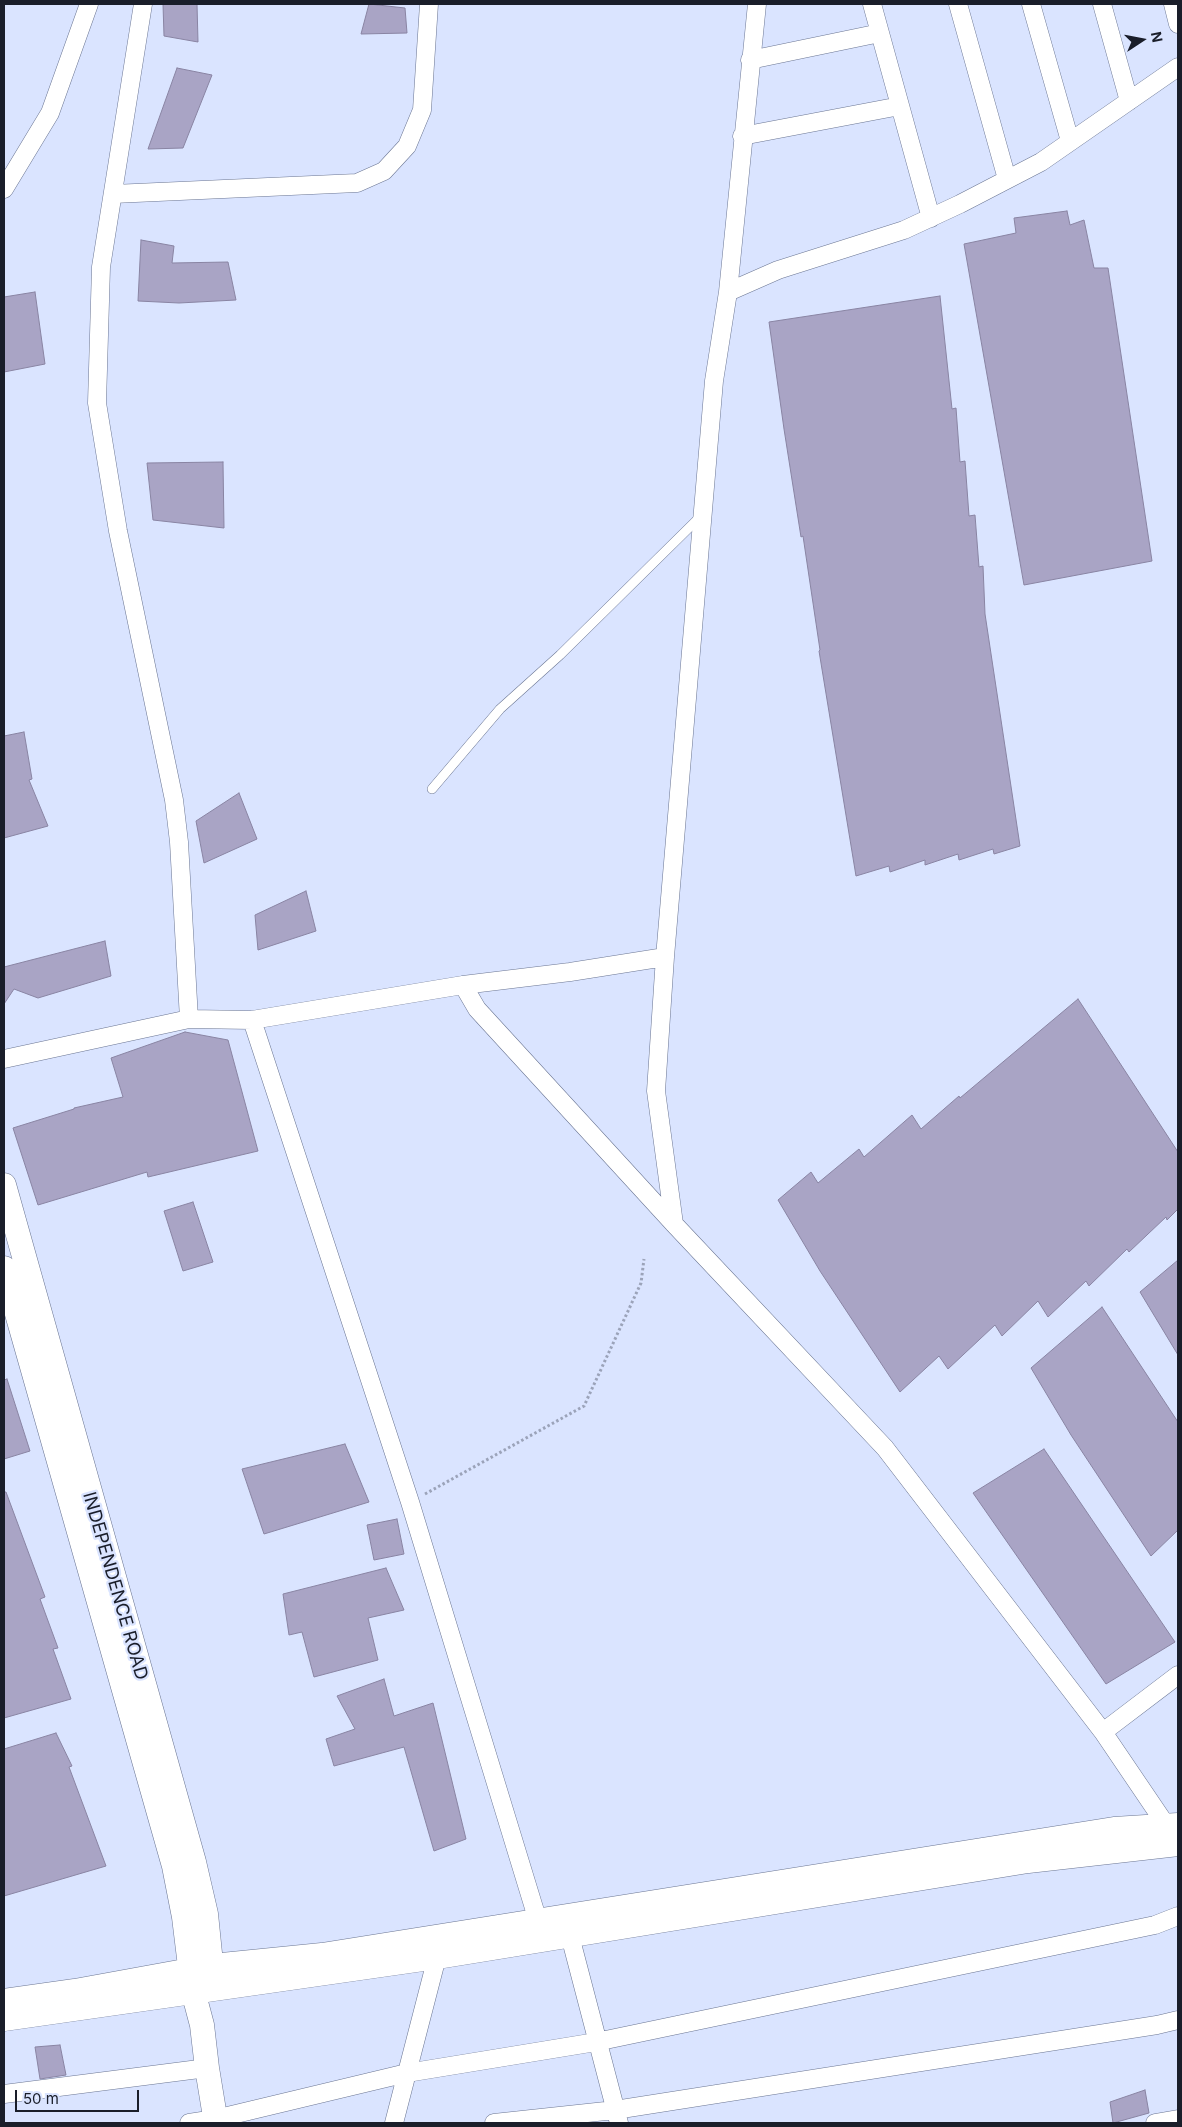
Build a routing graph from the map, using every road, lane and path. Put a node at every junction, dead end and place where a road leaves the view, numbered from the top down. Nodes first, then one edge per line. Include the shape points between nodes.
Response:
1 (90, 4) edge
2 (143, 4) edge
3 (429, 4) edge
4 (757, 4) edge
5 (872, 4) edge
6 (958, 4) edge
7 (1031, 4) edge
8 (1102, 4) edge
9 (1173, 4) edge
10 (1178, 24) edge
11 (880, 33) junction
12 (750, 60) junction
13 (1178, 67) edge
14 (1130, 101) junction
15 (900, 106) junction
16 (742, 136) junction
17 (1070, 141) junction
18 (1007, 179) junction
19 (4, 189) edge
20 (113, 194) junction
21 (931, 218) junction
22 (728, 292) junction
23 (703, 514) junction
24 (432, 789) dead end
25 (665, 957) junction
26 (463, 985) junction
27 (189, 1019) junction
28 (252, 1020) junction
29 (4, 1059) edge
30 (4, 1185) edge
31 (674, 1224) junction
32 (644, 1259) dead end
33 (4, 1268) edge
34 (410, 1502) junction
35 (1178, 1675) edge
36 (1102, 1732) junction
37 (1175, 1832) edge
38 (823, 1885) junction
39 (1178, 1916) edge
40 (538, 1921) junction
41 (570, 1936) junction
42 (436, 1957) junction
43 (202, 1979) junction
44 (4, 2001) edge
45 (4, 2019) edge
46 (1178, 2020) edge
47 (596, 2042) junction
48 (207, 2068) junction
49 (407, 2073) junction
50 (4, 2094) edge
51 (617, 2117) edge
52 (1178, 2119) edge
53 (216, 2121) edge
54 (189, 2123) edge
55 (394, 2123) edge
56 (494, 2123) edge
57 (1155, 2123) edge

1 - 19 street via 50,114
2 - 20 street
3 - 20 street via 422,110 406,146 384,171 356,183
4 - 12 street
5 - 11 street
6 - 18 street
7 - 17 street
8 - 14 street
9 - 10 street
11 - 12 street
11 - 15 street
12 - 16 street
13 - 14 street
14 - 17 street
15 - 16 street
15 - 21 street
16 - 22 street
17 - 18 street via 1042,162
18 - 21 street
20 - 27 street via 101,267 97,403 118,532 174,800
21 - 22 street via 896,233 778,270
22 - 23 street via 714,380
23 - 24 lane via 560,655 500,709
23 - 25 street
25 - 26 street
25 - 31 street via 656,1092
26 - 28 street
26 - 31 street via 477,1009
27 - 28 street
27 - 29 street
28 - 34 street
30 - 43 main road, INDEPENDENCE ROAD via 194,1862 206,1914
31 - 36 street via 886,1448
32 - 34 path via 641,1283 584,1406
33 - 43 main road, INDEPENDENCE ROAD via 174,1866 184,1917
34 - 40 street
35 - 36 street
36 - 37 street
37 - 38 main road via 1114,1829
38 - 40 main road
38 - 41 main road
39 - 47 street via 1156,1925
40 - 43 main road via 322,1955
41 - 42 main road
41 - 47 street
42 - 43 main road
42 - 49 street
43 - 44 main road
43 - 45 main road
43 - 48 main road via 202,2025
46 - 51 street
47 - 49 street
47 - 51 street
48 - 50 street
48 - 53 main road
49 - 53 street
49 - 55 street
51 - 56 street
52 - 57 street
53 - 54 street

